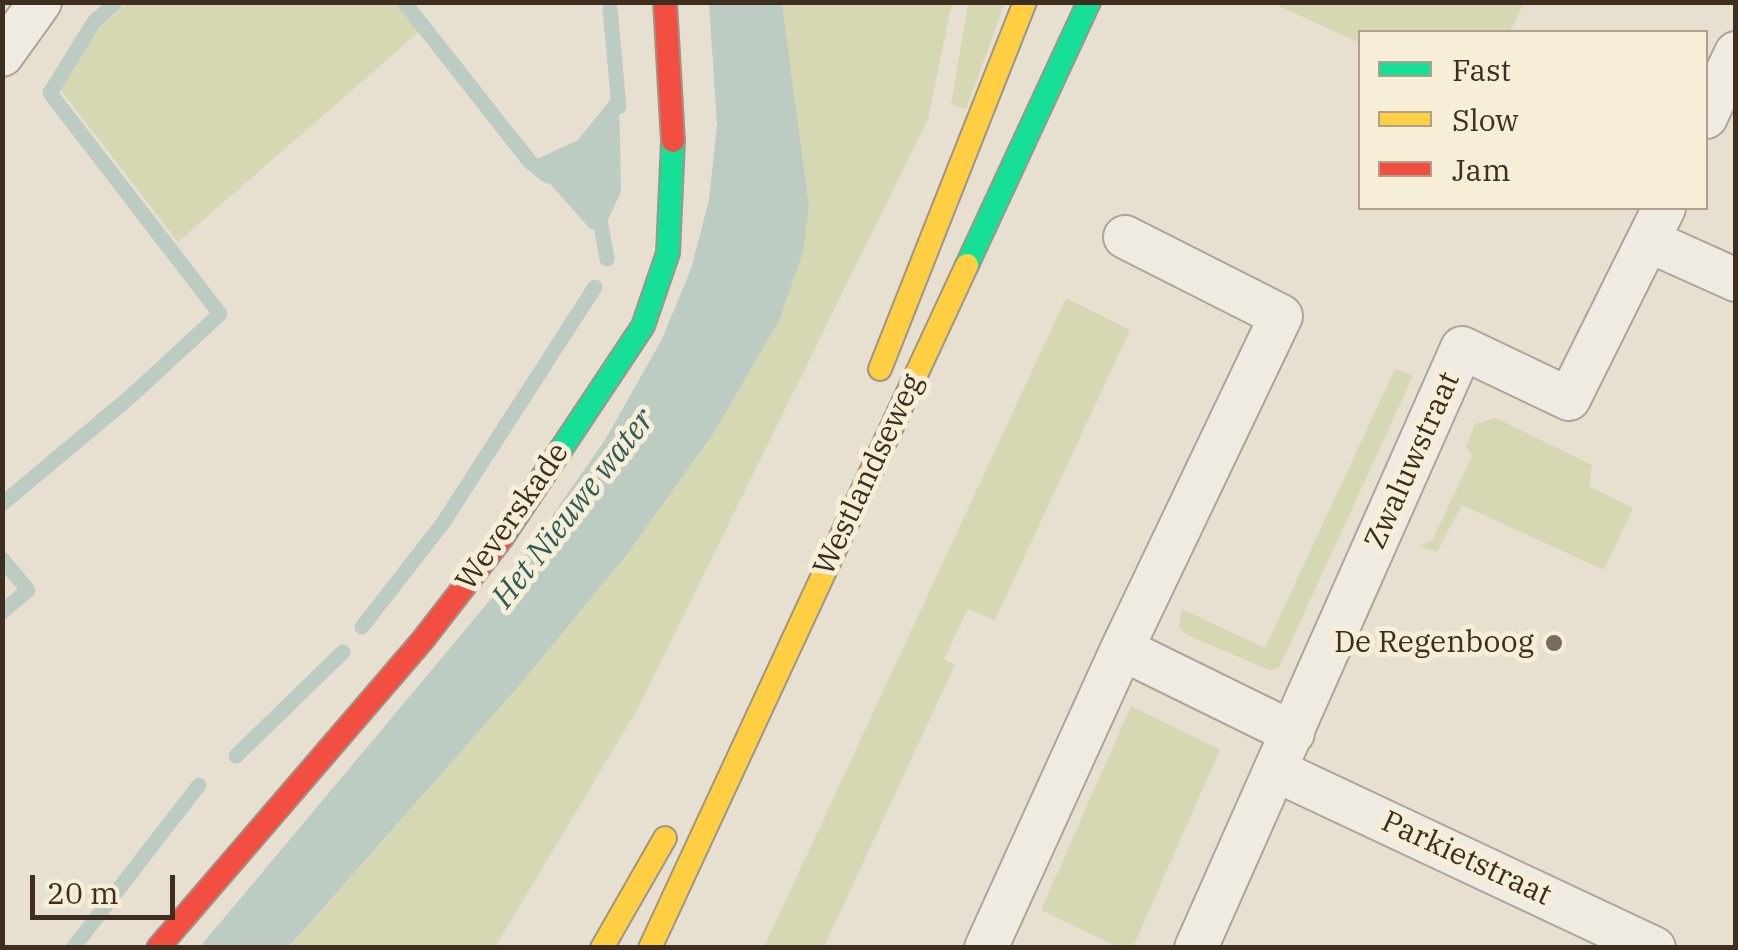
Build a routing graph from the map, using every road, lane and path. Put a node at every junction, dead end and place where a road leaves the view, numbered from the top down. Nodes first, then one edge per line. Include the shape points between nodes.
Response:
1 (40, 2) edge
2 (665, 2) edge
3 (1025, 2) edge
4 (1090, 2) edge
5 (1736, 53) edge
6 (2, 56) edge
7 (1708, 113) edge
8 (1656, 224) edge
9 (1125, 237) dead end
10 (1736, 280) edge
11 (869, 394) dead end
12 (1122, 649) junction
13 (1285, 752) junction
14 (672, 824) dead end
15 (158, 948) edge
16 (602, 948) edge
17 (650, 948) edge
18 (986, 948) edge
19 (1196, 948) edge
20 (1654, 948) edge

1 - 6 street
2 - 15 main road, Weverskade via 673,135 668,253 643,326 509,529 422,641
3 - 11 main road, Westlandseweg
4 - 17 main road, Westlandseweg
5 - 7 street
8 - 10 street
8 - 13 street, Zwaluwstraat via 1569,399 1462,348
9 - 12 street via 1281,316
12 - 13 street
12 - 18 street
13 - 19 street, Zwaluwstraat
13 - 20 street, Parkietstraat
14 - 16 main road

